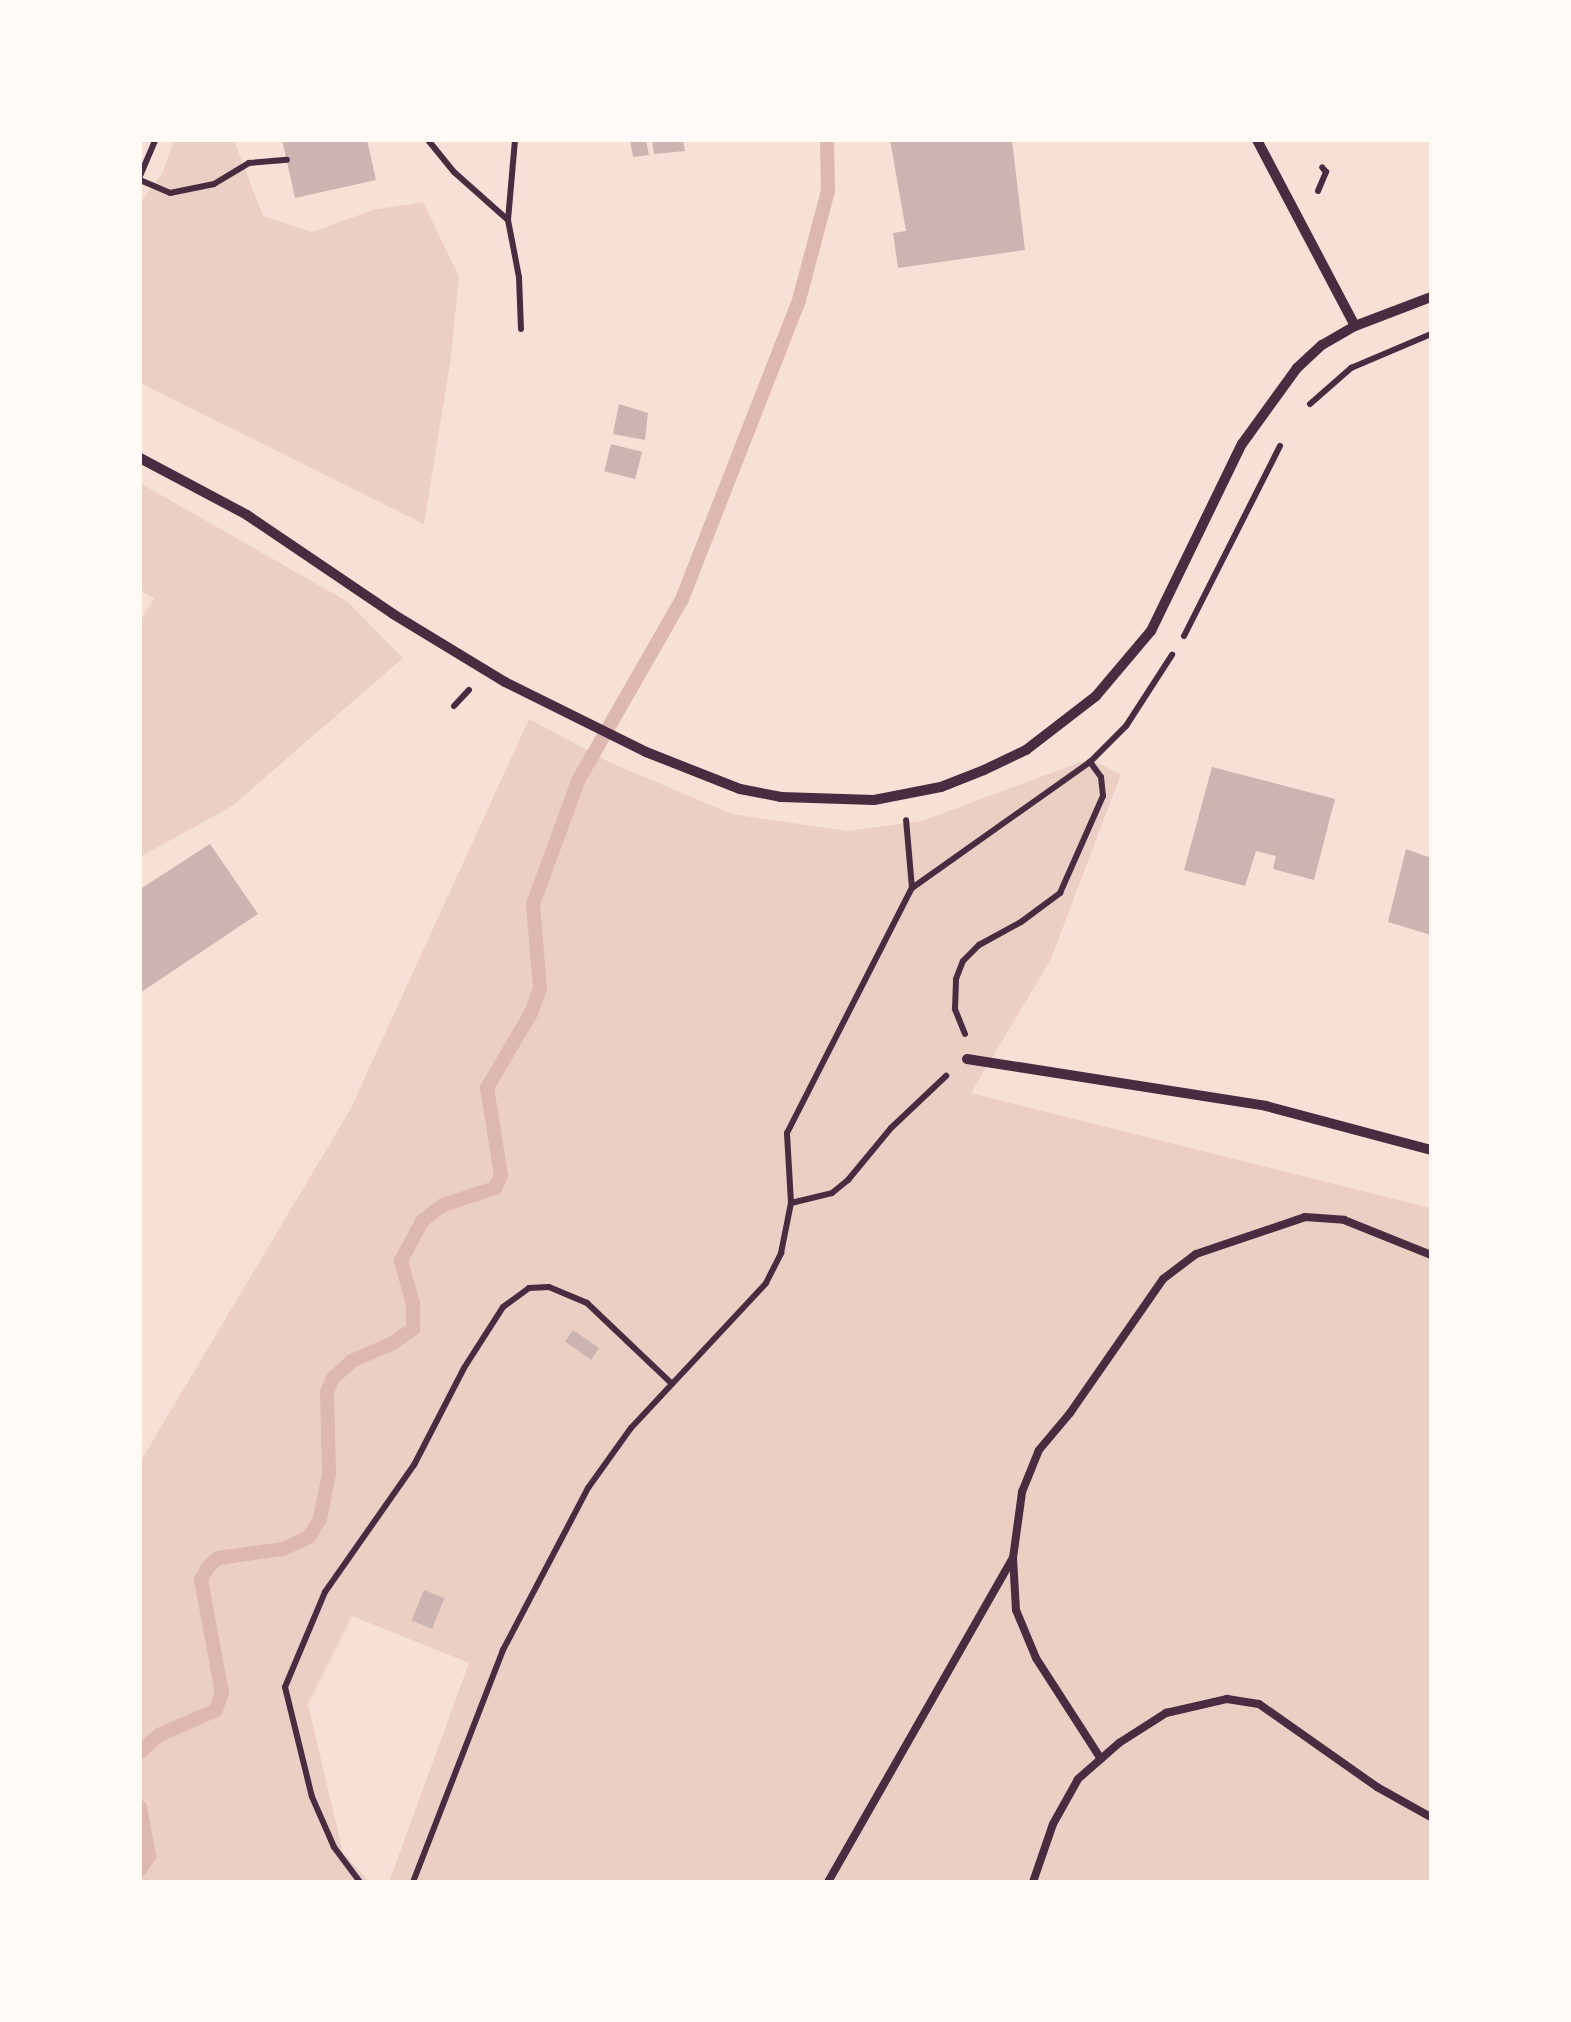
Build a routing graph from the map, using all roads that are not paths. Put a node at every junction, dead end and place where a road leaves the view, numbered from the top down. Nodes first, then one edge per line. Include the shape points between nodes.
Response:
1 (1258, 140) edge
2 (1431, 297) edge
3 (1355, 326) junction
4 (140, 458) edge
5 (967, 1059) road end
6 (1431, 1150) edge
7 (1431, 1255) edge
8 (1013, 1558) junction
9 (1101, 1759) junction
10 (1431, 1817) edge
11 (828, 1882) edge
12 (1034, 1882) edge

1 - 3 street
2 - 3 street
3 - 4 street via 1322,345 1267,404 1170,597 1128,662 1076,714 1026,750 941,786 874,800 740,789 646,752 393,614 247,514
5 - 6 street via 1266,1106
7 - 8 lane via 1344,1220 1305,1217 1196,1254 1163,1279 1039,1450 1022,1492
8 - 9 lane via 1016,1610 1036,1658
8 - 11 lane
9 - 10 lane via 1166,1713 1228,1699 1259,1704
9 - 12 lane via 1078,1779 1052,1824

